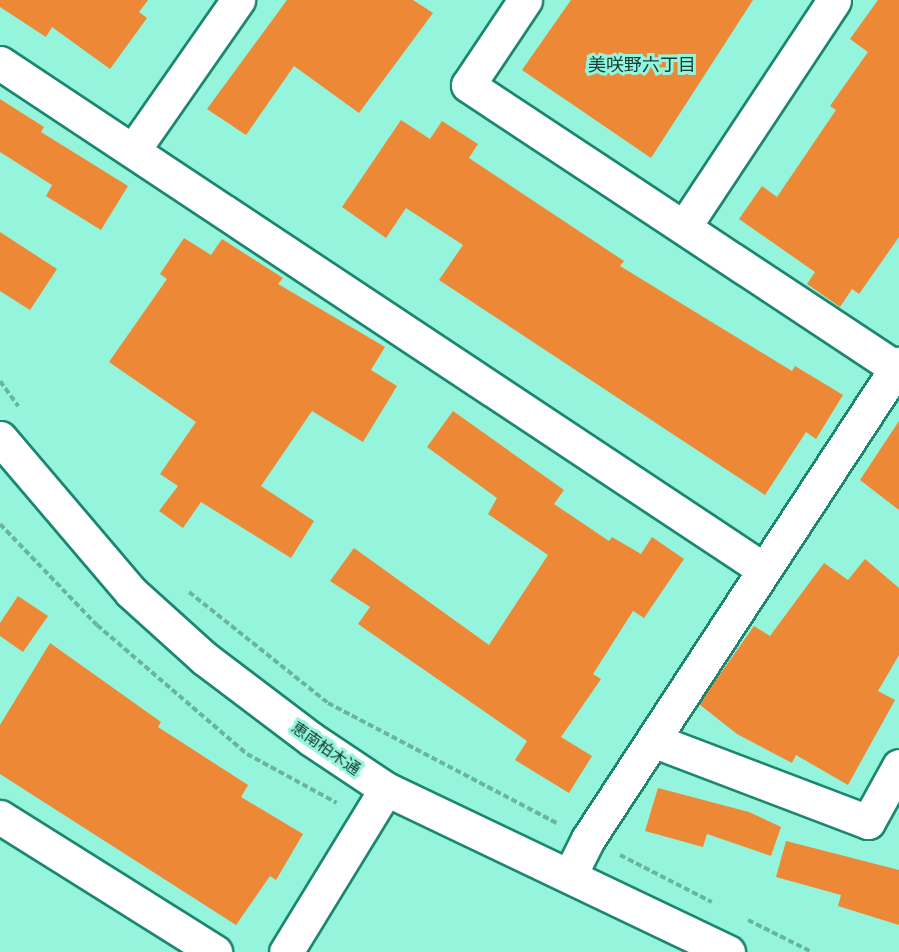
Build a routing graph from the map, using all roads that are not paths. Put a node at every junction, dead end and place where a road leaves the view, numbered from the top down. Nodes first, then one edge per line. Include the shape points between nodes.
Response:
1 (238, 0) edge
2 (525, 0) edge
3 (834, 0) edge
4 (0, 63) edge
5 (134, 149) junction
6 (686, 224) junction
7 (898, 367) edge
8 (0, 438) edge
9 (763, 569) junction
10 (655, 741) junction
11 (899, 766) edge
12 (386, 789) junction
13 (0, 817) edge
14 (570, 875) junction
15 (215, 952) edge
16 (286, 952) edge
17 (728, 952) edge

1 - 5 street
2 - 6 street via 468,85
3 - 6 street
4 - 5 street
5 - 9 street
6 - 7 street
7 - 9 street
8 - 12 street, 恵南柏木通 via 131,592 188,644 311,739
9 - 10 street
10 - 11 street via 868,822
10 - 14 street via 588,839
12 - 14 street, 恵南柏木通
12 - 16 street
13 - 15 street
14 - 17 street, 恵南柏木通

